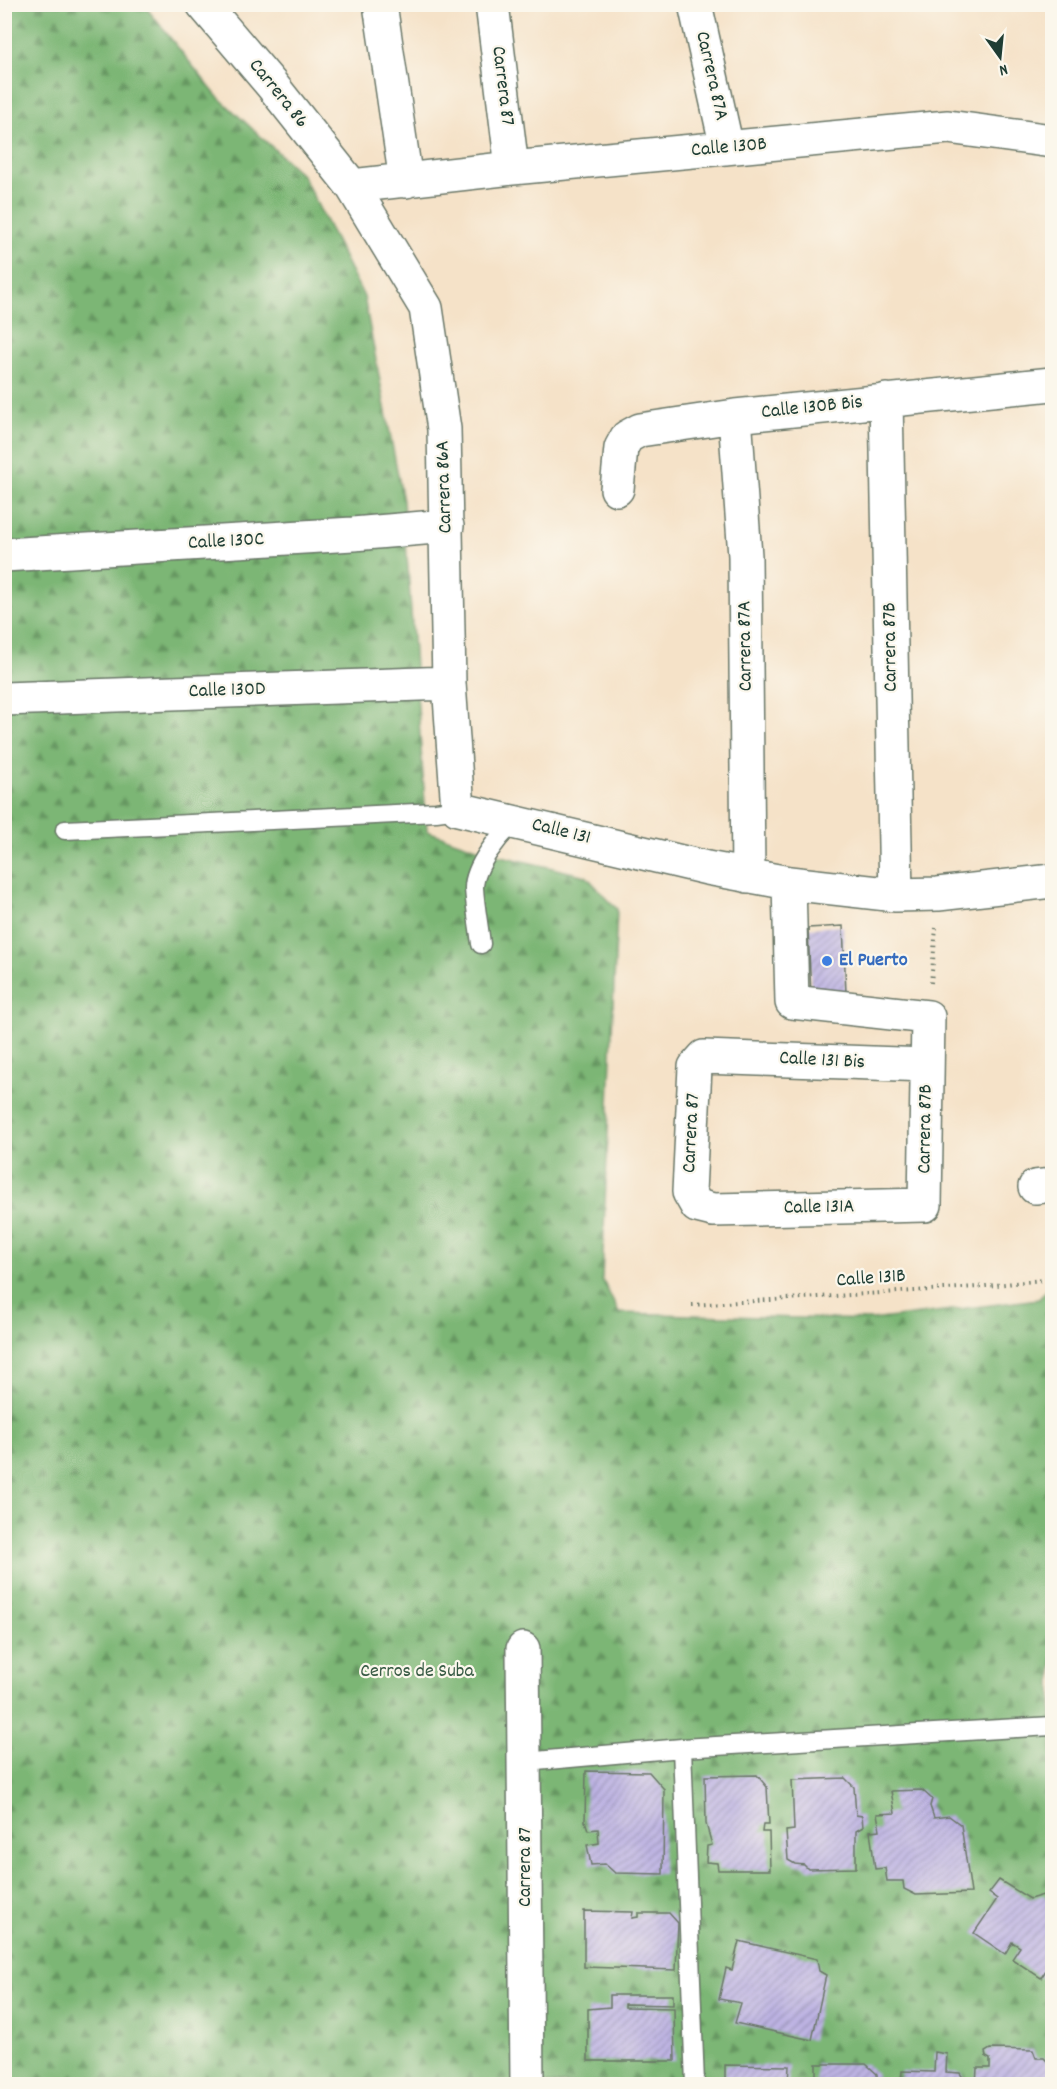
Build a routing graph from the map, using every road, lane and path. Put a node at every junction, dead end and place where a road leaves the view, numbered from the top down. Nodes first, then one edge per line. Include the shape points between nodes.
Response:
1 (203, 4) edge
2 (380, 4) edge
3 (492, 4) edge
4 (694, 4) edge
5 (1053, 141) edge
6 (727, 148) junction
7 (512, 168) junction
8 (406, 181) junction
9 (351, 186) junction
10 (1053, 384) edge
11 (886, 400) junction
12 (735, 417) junction
13 (617, 489) dead end
14 (447, 526) junction
15 (4, 555) edge
16 (449, 683) junction
17 (4, 699) edge
18 (458, 809) junction
19 (515, 821) junction
20 (66, 830) dead end
21 (748, 876) junction
22 (1053, 881) edge
23 (789, 883) junction
24 (939, 894) junction
25 (896, 895) junction
26 (481, 944) dead end
27 (928, 1017) junction
28 (716, 1056) joint
29 (927, 1065) junction
30 (925, 1205) joint
31 (713, 1210) joint
32 (1053, 1279) edge
33 (692, 1305) dead end
34 (523, 1649) dead end
35 (1053, 1726) edge
36 (681, 1748) junction
37 (525, 1762) junction
38 (527, 2085) edge
39 (695, 2085) edge

1 - 9 street, Carrera 86
2 - 8 street
3 - 7 street, Carrera 87
4 - 6 street, Carrera 87A
5 - 6 street, Calle 130B via 948,127
6 - 7 street, Calle 130B
7 - 8 street, Calle 130B
8 - 9 street, Calle 130B
9 - 14 street, Carrera 86A via 426,308 444,429
10 - 11 street, Calle 130B Bis
11 - 12 street, Calle 130B Bis
11 - 25 street, Carrera 87B
12 - 13 street, Calle 130B Bis via 640,430 627,437 621,448
12 - 21 street, Carrera 87A via 745,556
14 - 15 street, Calle 130C
14 - 16 street, Carrera 86A
16 - 17 street, Calle 130D
16 - 18 street, Carrera 86A
18 - 19 street, Calle 131
18 - 20 lane, Calle 131
19 - 21 street, Calle 131
19 - 26 lane via 501,834 477,873 474,886
21 - 23 street, Calle 131
22 - 24 street, Calle 131
23 - 25 street, Calle 131
23 - 27 street via 792,1002
24 - 25 street, Calle 131
24 - 27 path
27 - 29 street, Carrera 87B
28 - 29 street, Calle 131 Bis
28 - 31 street, Carrera 87 via 704,1057 695,1067 689,1192 697,1206
29 - 30 street, Carrera 87B
30 - 31 street, Calle 131A
32 - 33 path, Calle 131B
34 - 37 street, Carrera 87
35 - 36 lane
36 - 37 lane
36 - 39 lane
37 - 38 street, Carrera 87

